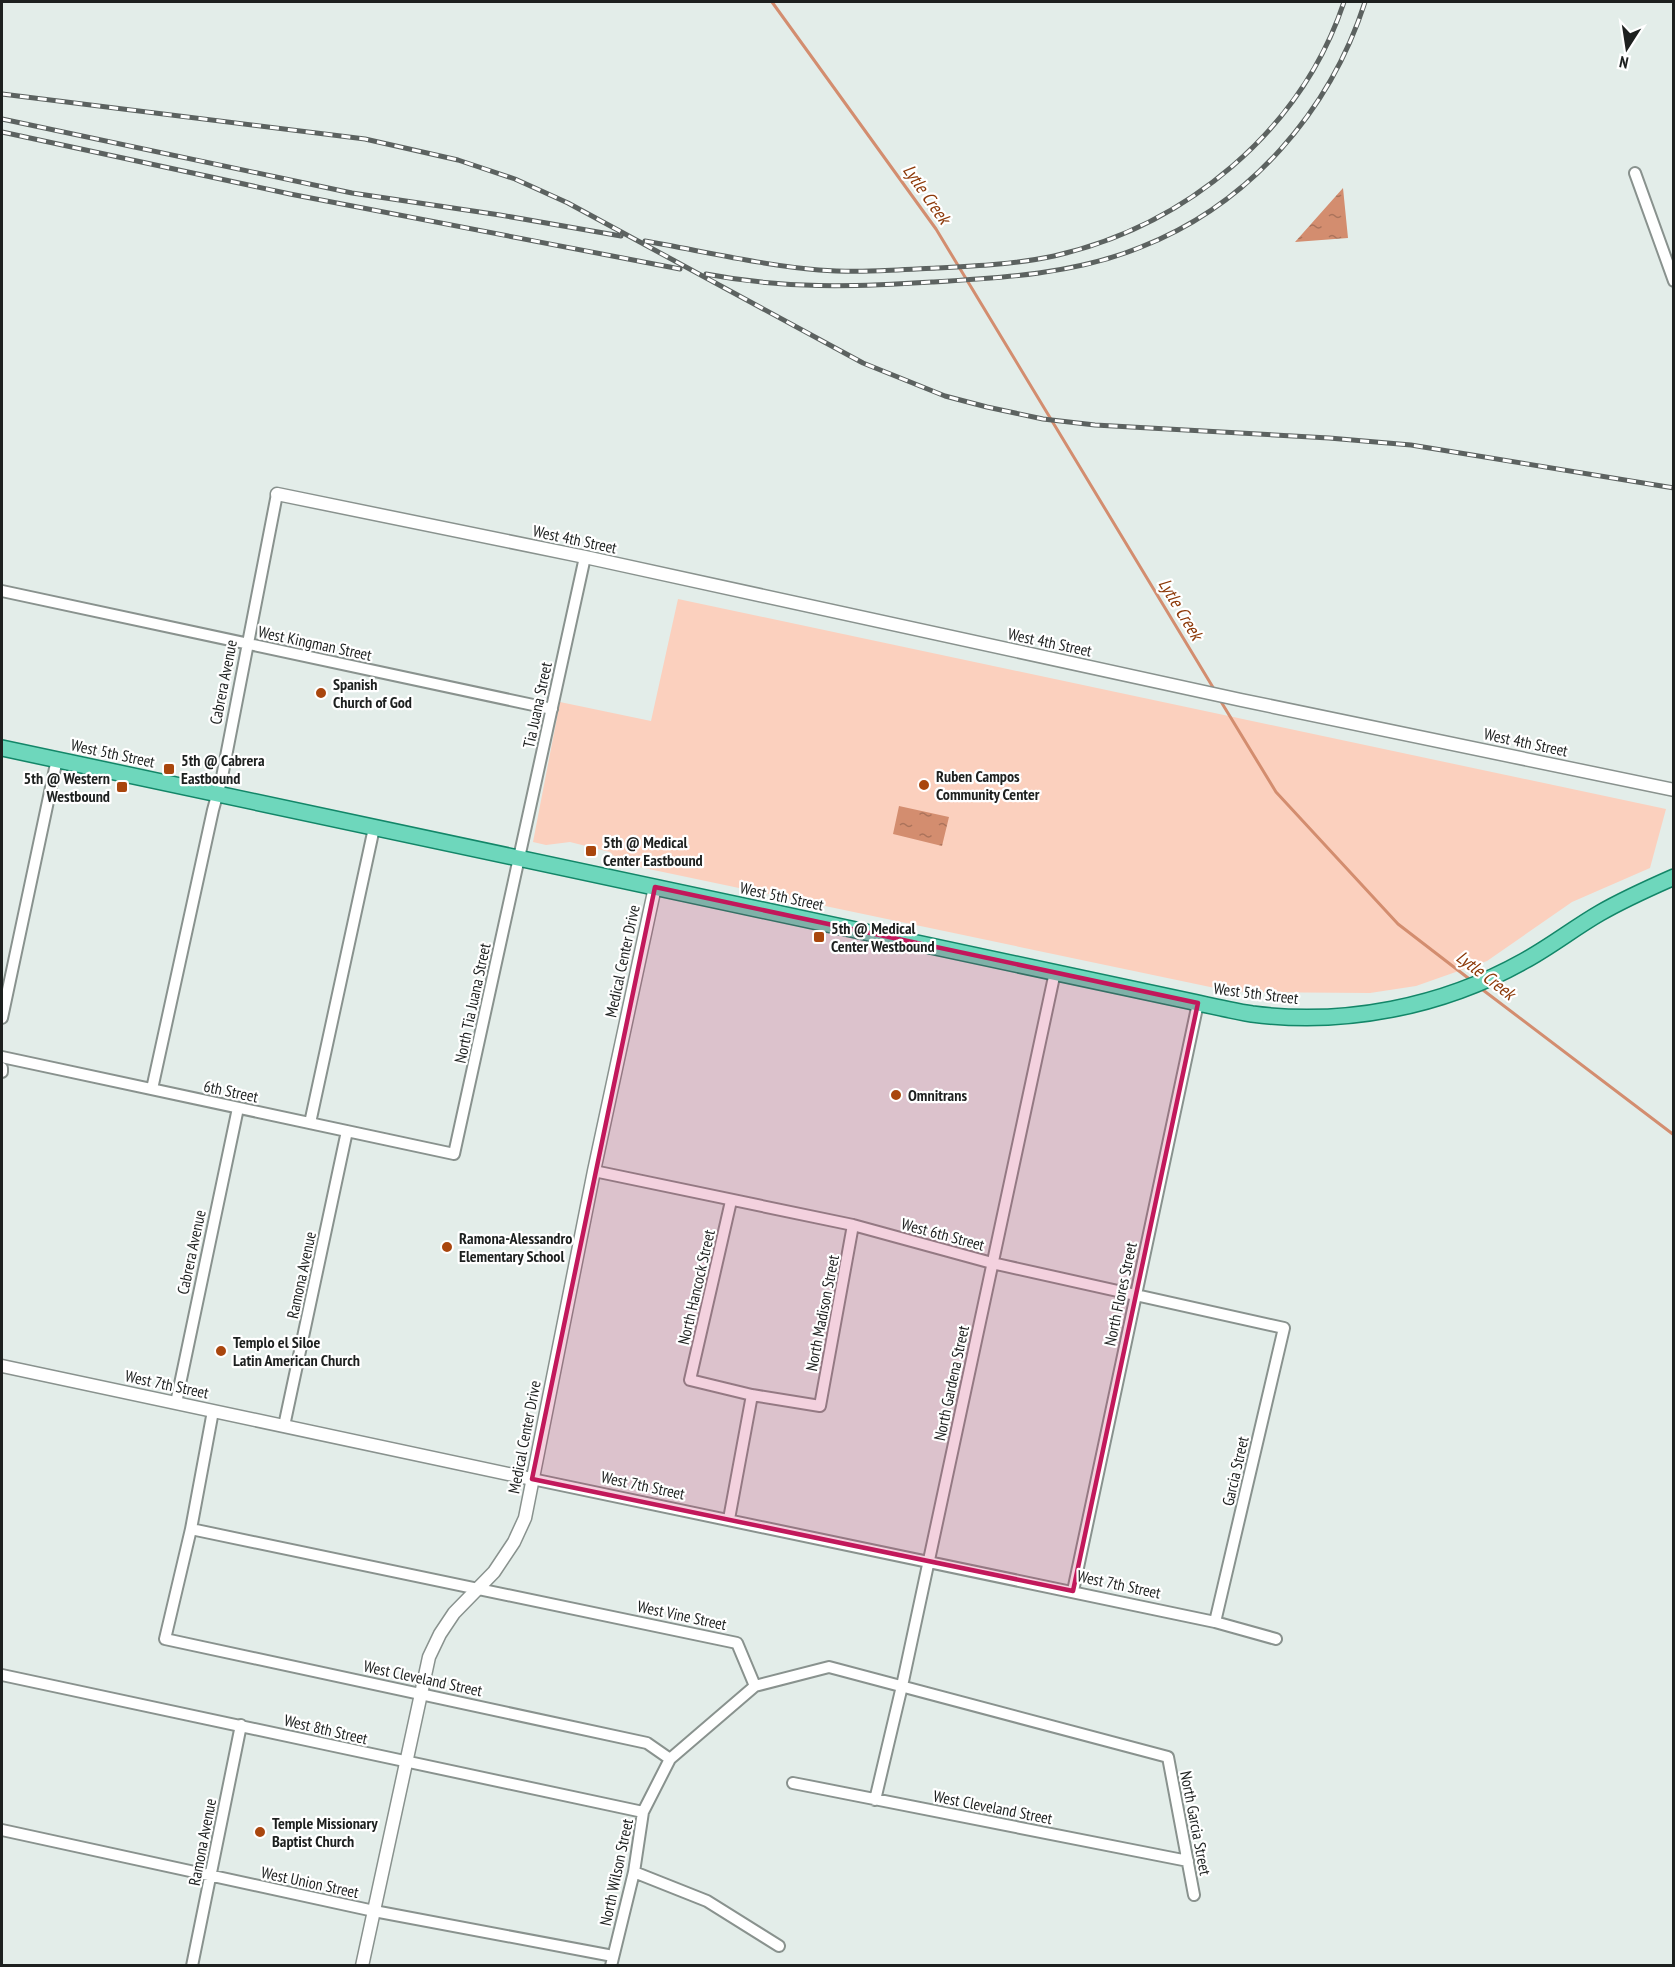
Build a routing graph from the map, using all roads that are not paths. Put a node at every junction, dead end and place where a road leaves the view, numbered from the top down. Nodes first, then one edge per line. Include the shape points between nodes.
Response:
1 (1635, 173) dead end
2 (1674, 281) edge
3 (277, 494) joint
4 (421, 523) joint
5 (585, 557) junction
6 (2, 591) edge
7 (247, 644) junction
8 (552, 709) junction
9 (2, 748) edge
10 (57, 759) junction
11 (1674, 790) edge
12 (216, 793) junction
13 (374, 828) junction
14 (519, 858) junction
15 (1674, 877) edge
16 (655, 887) junction
17 (1055, 972) junction
18 (1198, 1003) junction
19 (2, 1018) edge
20 (2, 1057) edge
21 (152, 1089) junction
22 (238, 1108) junction
23 (310, 1123) junction
24 (347, 1131) junction
25 (454, 1154) joint
26 (594, 1171) junction
27 (730, 1200) junction
28 (854, 1226) junction
29 (992, 1263) junction
30 (1136, 1295) junction
31 (1284, 1328) joint
32 (2, 1366) edge
33 (752, 1395) junction
34 (176, 1403) junction
35 (213, 1411) junction
36 (284, 1426) junction
37 (532, 1479) junction
38 (729, 1519) junction
39 (191, 1529) junction
40 (928, 1561) junction
41 (478, 1588) junction
42 (1073, 1591) junction
43 (1215, 1622) junction
44 (1276, 1639) dead end
45 (2, 1675) edge
46 (755, 1686) junction
47 (902, 1686) junction
48 (421, 1693) junction
49 (242, 1725) junction
50 (670, 1760) junction
51 (406, 1762) junction
52 (793, 1783) dead end
53 (875, 1800) junction
54 (643, 1812) junction
55 (2, 1830) edge
56 (1188, 1861) junction
57 (634, 1872) junction
58 (211, 1876) junction
59 (1194, 1896) dead end
60 (374, 1911) junction
61 (779, 1946) dead end
62 (612, 1961) edge
63 (192, 1965) edge
64 (362, 1965) edge

1 - 2 street
3 - 4 street, Cabrera Avenue
3 - 7 street, Cabrera Avenue
4 - 5 street, West 4th Street
5 - 8 street, Tia Juana Street
5 - 11 street, West 4th Street
6 - 7 street, West Kingman Street
7 - 8 street, West Kingman Street
7 - 12 street, Cabrera Avenue
8 - 14 street, Tia Juana Street
9 - 10 main road, West 5th Street
10 - 12 main road, West 5th Street
10 - 19 street
12 - 13 main road, West 5th Street
12 - 21 street, Cabrera Avenue
13 - 14 main road, West 5th Street
13 - 23 street
14 - 16 main road, West 5th Street
14 - 25 street, North Tia Juana Street
15 - 18 main road, West 5th Street via 1600,913 1523,962 1437,998 1359,1015 1325,1017 1251,1013
16 - 17 main road, West 5th Street
16 - 26 street, Medical Center Drive
17 - 18 main road, West 5th Street
17 - 29 street, North Gardena Street
18 - 30 street, North Flores Street
20 - 21 street, 6th Street
21 - 22 street, 6th Street
22 - 23 street, 6th Street
22 - 34 street, Cabrera Avenue
23 - 24 street, 6th Street
24 - 25 street, 6th Street
24 - 36 street, Ramona Avenue
26 - 27 street, West 6th Street
26 - 37 street, Medical Center Drive
27 - 28 street, West 6th Street
27 - 33 street, North Hancock Street via 690,1380
28 - 29 street, West 6th Street
28 - 33 street, North Madison Street via 820,1406
29 - 30 street, West 6th Street
29 - 40 street, North Gardena Street
30 - 31 street, West 6th Street
30 - 42 street, North Flores Street
31 - 43 street, Garcia Street
32 - 34 street, West 7th Street
33 - 38 street
34 - 35 street, West 7th Street
35 - 36 street, West 7th Street
35 - 39 street
36 - 37 street, West 7th Street
37 - 38 street, West 7th Street
37 - 41 street, Medical Center Drive via 525,1518 514,1542
38 - 40 street, West 7th Street
39 - 41 street, West Vine Street
39 - 48 street, West Cleveland Street via 165,1639
40 - 42 street, West 7th Street
40 - 47 street, North Gardena Street
41 - 46 street, West Vine Street via 737,1643
41 - 48 street, Medical Center Drive via 440,1634 429,1657
42 - 43 street, West 7th Street
43 - 44 street, West 7th Street
45 - 49 street, West 8th Street
46 - 47 street via 829,1667
46 - 50 street, North Wilson Street
47 - 53 street, North Gardena Street
47 - 56 street, North Garcia Street via 1168,1757
48 - 50 street, West Cleveland Street via 647,1743
48 - 51 street, Medical Center Drive
49 - 51 street, West 8th Street
49 - 58 street, Ramona Avenue
50 - 54 street, North Wilson Street
51 - 54 street, West 8th Street
51 - 60 street, Medical Center Drive
52 - 53 street, West Cleveland Street
53 - 56 street, West Cleveland Street
54 - 57 street, North Wilson Street
55 - 58 street, West Union Street
56 - 59 street, North Garcia Street
57 - 61 street via 707,1901
57 - 62 street, North Wilson Street
58 - 60 street, West Union Street
58 - 63 street, Ramona Avenue
60 - 62 street, West Union Street
60 - 64 street, Medical Center Drive

